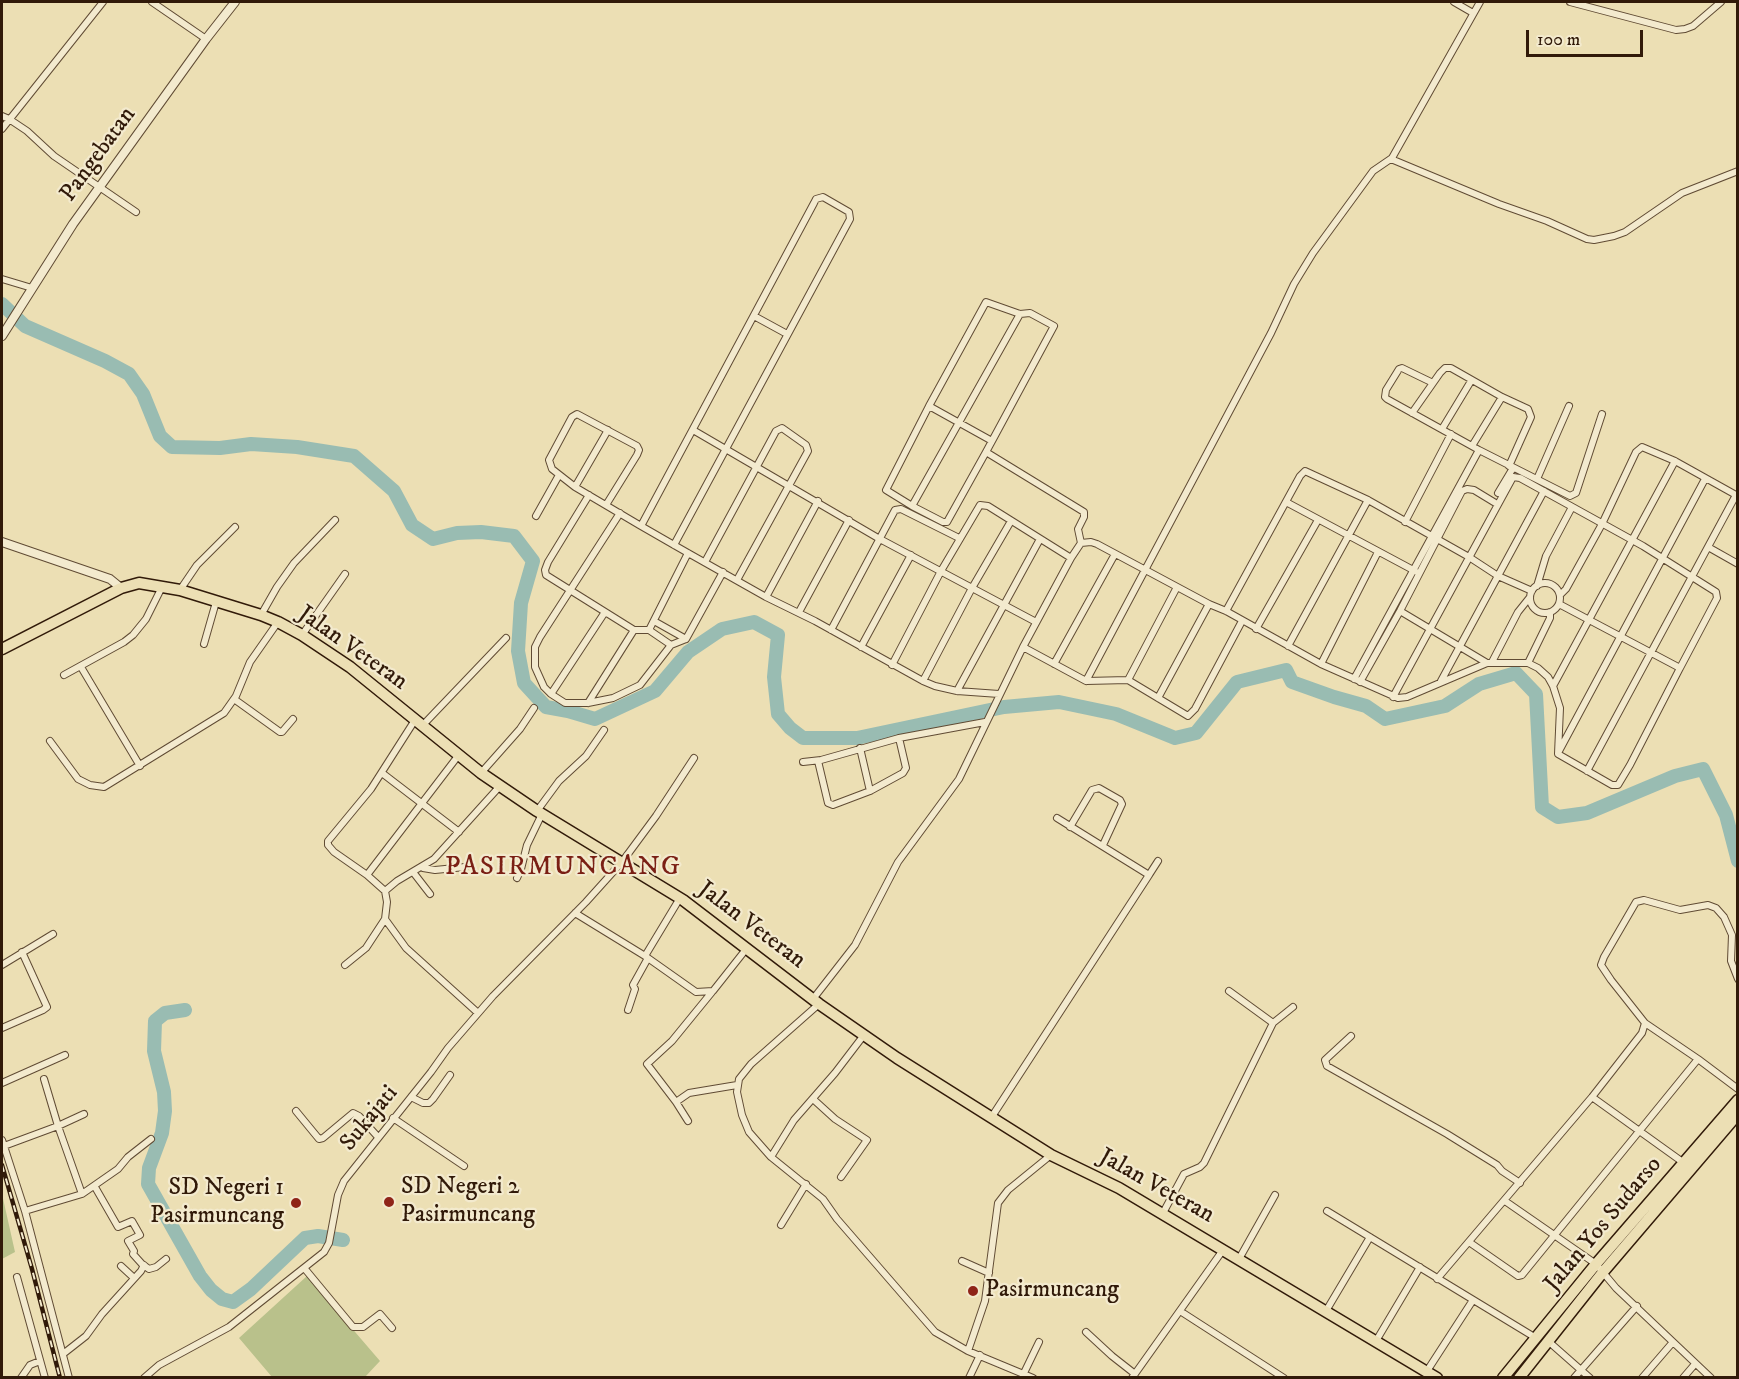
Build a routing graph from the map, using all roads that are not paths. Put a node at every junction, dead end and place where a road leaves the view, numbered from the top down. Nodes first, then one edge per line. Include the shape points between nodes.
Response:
1 (104, 2) edge
2 (152, 2) edge
3 (235, 2) edge
4 (1454, 2) edge
5 (1480, 2) edge
6 (1570, 2) edge
7 (1721, 2) edge
8 (1580, 3) edge
9 (1473, 13) junction
10 (206, 39) junction
11 (2, 116) edge
12 (9, 119) junction
13 (2, 129) edge
14 (1393, 157) junction
15 (1737, 171) edge
16 (99, 187) junction
17 (136, 212) dead end
18 (2, 279) edge
19 (32, 288) junction
20 (1020, 314) junction
21 (754, 316) junction
22 (787, 334) junction
23 (2, 336) edge
24 (1471, 381) junction
25 (1433, 383) junction
26 (1502, 397) junction
27 (928, 406) junction
28 (1569, 406) dead end
29 (1413, 413) junction
30 (1602, 414) dead end
31 (960, 424) junction
32 (1442, 429) junction
33 (608, 430) junction
34 (693, 430) junction
35 (1451, 434) junction
36 (992, 441) junction
37 (1472, 446) junction
38 (724, 448) junction
39 (1479, 450) junction
40 (986, 452) junction
41 (1675, 461) junction
42 (756, 466) junction
43 (1511, 467) junction
44 (559, 476) junction
45 (1705, 478) junction
46 (1537, 479) junction
47 (789, 486) junction
48 (575, 487) junction
49 (1544, 491) junction
50 (1498, 493) dead end
51 (589, 495) junction
52 (1737, 495) edge
53 (1368, 500) junction
54 (818, 501) junction
55 (1286, 502) junction
56 (1497, 504) junction
57 (606, 505) junction
58 (912, 506) junction
59 (1572, 507) junction
60 (620, 513) junction
61 (536, 516) dead end
62 (335, 520) dead end
63 (849, 520) junction
64 (1318, 520) junction
65 (1011, 521) junction
66 (1405, 522) junction
67 (1602, 524) junction
68 (641, 526) junction
69 (235, 527) dead end
70 (1349, 536) junction
71 (878, 538) junction
72 (959, 538) junction
73 (1435, 538) junction
74 (1040, 539) junction
75 (1631, 539) junction
76 (2, 542) edge
77 (1081, 543) junction
78 (674, 545) junction
79 (1708, 547) junction
80 (1378, 552) junction
81 (688, 553) junction
82 (1115, 554) junction
83 (911, 555) junction
84 (1470, 557) junction
85 (1662, 557) junction
86 (1071, 558) junction
87 (705, 562) junction
88 (1737, 562) edge
89 (941, 571) junction
90 (1146, 571) junction
91 (723, 572) junction
92 (1417, 572) junction
93 (345, 574) dead end
94 (1498, 576) junction
95 (1693, 576) junction
96 (737, 580) junction
97 (162, 587) junction
98 (1177, 587) junction
99 (121, 588) junction
100 (972, 588) junction
101 (180, 590) junction
102 (570, 591) junction
103 (1533, 591) junction
104 (1560, 595) junction
105 (766, 597) junction
106 (216, 602) junction
107 (1209, 604) junction
108 (1559, 604) junction
109 (1003, 605) junction
110 (1226, 611) junction
111 (1400, 611) junction
112 (605, 612) junction
113 (799, 612) junction
114 (1550, 612) junction
115 (261, 615) junction
116 (654, 621) junction
117 (1242, 621) junction
118 (1590, 621) junction
119 (278, 622) junction
120 (1036, 622) junction
121 (1256, 629) junction
122 (1431, 629) junction
123 (634, 630) junction
124 (649, 630) junction
125 (831, 630) junction
126 (302, 635) junction
127 (1619, 637) junction
128 (506, 638) dead end
129 (686, 639) junction
130 (204, 644) dead end
131 (671, 645) junction
132 (1023, 646) junction
133 (1288, 646) junction
134 (861, 647) junction
135 (1460, 647) junction
136 (2, 649) edge
137 (1650, 653) junction
138 (1489, 662) junction
139 (1528, 663) junction
140 (1054, 664) junction
141 (1321, 664) junction
142 (892, 665) junction
143 (81, 667) junction
144 (1680, 668) junction
145 (64, 675) dead end
146 (1128, 680) junction
147 (1357, 680) junction
148 (923, 681) junction
149 (1086, 681) junction
150 (1441, 681) junction
151 (1553, 686) junction
152 (957, 691) junction
153 (551, 694) junction
154 (998, 696) junction
155 (1393, 697) junction
156 (1158, 698) junction
157 (234, 699) junction
158 (588, 703) junction
159 (534, 708) dead end
160 (293, 719) dead end
161 (986, 720) junction
162 (419, 723) junction
163 (604, 730) dead end
164 (899, 738) junction
165 (50, 741) dead end
166 (860, 748) junction
167 (1558, 754) junction
168 (458, 756) junction
169 (694, 758) dead end
170 (818, 760) junction
171 (802, 762) dead end
172 (140, 766) junction
173 (1587, 771) junction
174 (382, 773) junction
175 (481, 773) junction
176 (500, 786) junction
177 (870, 791) junction
178 (423, 803) junction
179 (540, 813) junction
180 (1057, 818) dead end
181 (1070, 827) junction
182 (459, 832) junction
183 (1103, 845) junction
184 (1158, 861) dead end
185 (622, 862) junction
186 (465, 867) dead end
187 (422, 868) junction
188 (413, 872) junction
189 (367, 875) junction
190 (1149, 875) junction
191 (517, 878) dead end
192 (385, 891) junction
193 (430, 894) dead end
194 (680, 898) junction
195 (575, 913) junction
196 (385, 919) junction
197 (53, 934) dead end
198 (747, 948) junction
199 (22, 952) junction
200 (646, 957) junction
201 (2, 965) edge
202 (345, 965) dead end
203 (1737, 980) edge
204 (713, 991) junction
205 (1229, 991) dead end
206 (816, 1002) junction
207 (1293, 1007) dead end
208 (628, 1010) dead end
209 (478, 1013) junction
210 (1273, 1023) junction
211 (1645, 1023) junction
212 (2, 1028) edge
213 (864, 1035) junction
214 (1351, 1036) dead end
215 (65, 1055) dead end
216 (1698, 1059) junction
217 (450, 1075) dead end
218 (44, 1079) dead end
219 (2, 1083) edge
220 (737, 1085) junction
221 (1737, 1089) edge
222 (411, 1096) junction
223 (1592, 1097) junction
224 (813, 1099) junction
225 (1737, 1100) edge
226 (676, 1102) junction
227 (296, 1112) dead end
228 (84, 1114) dead end
229 (1737, 1114) edge
230 (991, 1118) junction
231 (393, 1119) junction
232 (688, 1121) dead end
233 (58, 1126) junction
234 (1641, 1131) junction
235 (378, 1137) junction
236 (151, 1139) dead end
237 (3, 1143) edge
238 (1051, 1155) junction
239 (771, 1157) junction
240 (1684, 1163) junction
241 (464, 1166) dead end
242 (841, 1177) dead end
243 (1520, 1183) junction
244 (806, 1184) junction
245 (95, 1187) junction
246 (82, 1194) junction
247 (1275, 1195) dead end
248 (1505, 1201) junction
249 (25, 1211) junction
250 (1327, 1211) dead end
251 (1163, 1213) junction
252 (781, 1225) dead end
253 (1556, 1234) junction
254 (1370, 1237) junction
255 (1469, 1242) junction
256 (1224, 1250) junction
257 (1239, 1258) junction
258 (166, 1259) dead end
259 (962, 1261) dead end
260 (144, 1265) junction
261 (121, 1266) dead end
262 (1420, 1267) junction
263 (1600, 1268) junction
264 (305, 1269) junction
265 (988, 1274) junction
266 (17, 1277) dead end
267 (134, 1278) junction
268 (1437, 1279) junction
269 (1473, 1300) junction
270 (1637, 1306) junction
271 (1180, 1311) junction
272 (1326, 1311) junction
273 (392, 1328) dead end
274 (1086, 1332) dead end
275 (1536, 1338) junction
276 (1376, 1341) junction
277 (1548, 1341) junction
278 (1039, 1342) dead end
279 (1673, 1342) junction
280 (968, 1351) junction
281 (63, 1354) junction
282 (980, 1355) junction
283 (40, 1361) junction
284 (1695, 1364) junction
285 (1581, 1370) junction
286 (1024, 1373) junction
287 (1432, 1374) edge
288 (1134, 1376) edge
289 (21, 1377) edge
290 (45, 1377) edge
291 (69, 1377) edge
292 (144, 1377) edge
293 (969, 1377) edge
294 (1033, 1377) edge
295 (1284, 1377) edge
296 (1503, 1377) edge
297 (1519, 1377) edge
298 (1574, 1377) edge
299 (1590, 1377) edge
300 (1642, 1377) edge
301 (1683, 1377) edge
302 (1711, 1377) edge

1 - 12 street
2 - 10 street
3 - 10 street, Pangebatan
4 - 9 street
5 - 9 street
6 - 8 street
7 - 8 street via 1685,30
9 - 14 street
10 - 16 street, Pangebatan
11 - 12 street
12 - 13 street
12 - 16 street
14 - 15 street via 1594,240 1625,232 1682,193
14 - 90 street via 1372,171 1294,284
16 - 17 street
16 - 19 street, Pangebatan
18 - 19 street
19 - 23 street, Pangebatan
20 - 27 street via 992,303 984,304
20 - 31 street
20 - 36 street via 1030,313 1054,326
21 - 22 street
21 - 22 street via 816,199 823,197 849,212 850,219
21 - 34 street
22 - 38 street
24 - 25 street via 1445,368
24 - 26 street
24 - 32 street
25 - 29 street
25 - 29 street via 1405,368 1398,369 1385,397
26 - 37 street
26 - 43 street via 1531,413
27 - 31 street
27 - 58 street via 886,486 888,492
28 - 46 street
29 - 32 street
30 - 46 street via 1576,493 1570,496
31 - 36 street
31 - 58 street
32 - 35 street
33 - 44 street via 577,414 572,417 549,460
33 - 48 street
33 - 57 street via 639,450
34 - 38 street
34 - 68 street
35 - 37 street
35 - 66 street
36 - 40 street
37 - 39 street
38 - 42 street
38 - 78 street
39 - 43 street
39 - 73 street
40 - 58 street via 947,522
40 - 77 street via 1084,512 1078,530
41 - 45 street
41 - 67 street via 1645,446 1639,448
41 - 75 street
42 - 47 street
42 - 47 street via 776,431 782,428 809,449
42 - 87 street
43 - 46 street
43 - 50 street
44 - 48 street
44 - 61 street
45 - 52 street
45 - 85 street
47 - 54 street
47 - 96 street
48 - 51 street
49 - 56 street via 1513,477
49 - 59 street
49 - 94 street
51 - 57 street
51 - 102 street via 545,570 549,578
52 - 79 street
53 - 55 street via 1305,471
53 - 66 street
53 - 70 street
54 - 63 street
54 - 105 street
55 - 64 street
55 - 110 street
56 - 73 street via 1465,489
56 - 84 street
57 - 60 street
59 - 67 street
59 - 103 street
60 - 68 street
60 - 102 street
62 - 115 street via 294,563
63 - 71 street
63 - 113 street
64 - 70 street
64 - 121 street
65 - 72 street via 982,504
65 - 74 street
65 - 100 street
66 - 73 street
67 - 75 street
67 - 104 street
68 - 78 street
69 - 101 street via 197,565
70 - 80 street
70 - 133 street
71 - 72 street via 898,508
71 - 83 street
71 - 125 street
72 - 89 street
73 - 84 street
73 - 92 street
74 - 86 street
74 - 109 street
75 - 85 street
75 - 118 street
76 - 99 street via 110,579
77 - 82 street via 1091,542
77 - 86 street
78 - 81 street
79 - 88 street
79 - 95 street
80 - 92 street
80 - 141 street
81 - 87 street
81 - 116 street
82 - 90 street
82 - 140 street
83 - 89 street
83 - 134 street
84 - 94 street
84 - 122 street
85 - 95 street
85 - 127 street
86 - 120 street
87 - 91 street
89 - 100 street
89 - 142 street
90 - 98 street
90 - 149 street
91 - 96 street
91 - 129 street
92 - 111 street
92 - 147 street
93 - 126 street
94 - 103 street
94 - 135 street
95 - 137 street
95 - 144 street via 1714,591 1717,598
96 - 105 street
97 - 99 highway, Jalan Veteran via 139,584
97 - 101 highway, Jalan Veteran
97 - 143 street via 133,635
98 - 107 street
98 - 146 street
99 - 136 highway, Jalan Veteran
100 - 109 street
100 - 148 street
101 - 106 highway, Jalan Veteran
102 - 112 street
102 - 153 street via 535,647 535,668
103 - 104 street via 1549,583
103 - 114 street via 1532,605 1537,611
103 - 138 street
104 - 108 street
105 - 113 street
106 - 115 highway, Jalan Veteran
106 - 130 street
107 - 110 street
107 - 156 street
108 - 114 street
108 - 118 street
109 - 120 street
109 - 152 street
110 - 117 street
111 - 122 street
111 - 147 street
112 - 123 street
112 - 153 street
113 - 125 street
114 - 139 street
115 - 119 highway, Jalan Veteran
116 - 124 street
116 - 129 street
117 - 121 street
117 - 156 street via 1190,715
118 - 127 street
118 - 151 street
119 - 126 highway, Jalan Veteran
119 - 157 street via 250,662
120 - 132 street
121 - 133 street
122 - 135 street
122 - 155 street
123 - 124 street
123 - 158 street
124 - 131 street
125 - 134 street
126 - 162 highway, Jalan Veteran via 350,667
127 - 137 street
127 - 167 street
128 - 162 street
129 - 131 street
131 - 158 street via 640,685 613,698
132 - 140 street
132 - 154 street
133 - 141 street
134 - 142 street
135 - 138 street
135 - 150 street
137 - 144 street
137 - 173 street
138 - 139 street
138 - 150 street
139 - 151 street via 1548,677
140 - 149 street
141 - 147 street
142 - 148 street
143 - 145 street
143 - 172 street
144 - 173 street via 1620,783 1612,785
146 - 149 street
146 - 156 street
147 - 155 street
148 - 152 street
150 - 155 street via 1407,697
151 - 167 street via 1560,708
152 - 154 street
153 - 158 street via 565,704
154 - 161 street
157 - 160 street via 280,732
157 - 172 street via 224,713
159 - 175 street
161 - 164 street
161 - 206 street via 956,784 898,862 855,945
162 - 168 highway, Jalan Veteran
162 - 174 street
163 - 179 street via 586,756 559,781
164 - 166 street
164 - 177 street via 905,771
165 - 172 street via 70,771 90,786 104,787
166 - 170 street
166 - 177 street
167 - 173 street
168 - 175 highway, Jalan Veteran
168 - 178 street
169 - 185 street, Sukajati
170 - 171 street
170 - 177 street via 828,805
174 - 178 street
174 - 189 street via 328,841 334,852
175 - 176 highway, Jalan Veteran
176 - 179 highway, Jalan Veteran
176 - 182 street
178 - 182 street
178 - 189 street
179 - 185 highway, Jalan Veteran
179 - 191 street
180 - 181 street
181 - 183 street
181 - 183 street via 1092,790 1099,788 1122,804
182 - 187 street
183 - 190 street
184 - 190 street
185 - 194 highway, Jalan Veteran
185 - 195 street, Sukajati
186 - 187 street
187 - 188 street
188 - 192 street
188 - 193 street
189 - 192 street
190 - 230 street
192 - 196 street
194 - 198 highway, Jalan Veteran
194 - 200 street
195 - 200 street
195 - 209 street, Sukajati
196 - 202 street via 366,948
196 - 209 street via 406,948
197 - 199 street
198 - 204 street
198 - 206 highway, Jalan Veteran
199 - 201 street
199 - 212 street via 47,1007
200 - 204 street via 692,990
200 - 208 street
203 - 211 street via 1731,961 1732,935 1716,908 1708,905 1680,910 1638,900 1601,965
204 - 226 street via 672,1041 647,1063
205 - 210 street
206 - 213 highway, Jalan Veteran
206 - 220 street via 751,1065
207 - 210 street
209 - 222 street, Sukajati
210 - 251 street via 1204,1163 1184,1174
211 - 216 street
211 - 223 street via 1642,1033
213 - 224 street
213 - 230 highway, Jalan Veteran
214 - 243 street via 1325,1060 1327,1066 1457,1140
215 - 219 street
216 - 221 street
216 - 234 street
217 - 222 street via 429,1103 423,1104
218 - 233 street
220 - 226 street via 689,1093
220 - 239 street via 745,1124
222 - 231 street, Sukajati
223 - 234 street
223 - 243 street
224 - 239 street via 794,1120
224 - 242 street via 867,1140
225 - 240 highway, Jalan Yos Sudarso
226 - 232 street
227 - 235 street via 319,1139 353,1113
228 - 233 street
229 - 263 highway, Jalan Yos Sudarso
230 - 238 highway, Jalan Veteran
231 - 235 street, Sukajati
231 - 241 street
233 - 237 street
233 - 246 street
234 - 240 street
234 - 253 street
235 - 264 street, Sukajati via 341,1185 329,1243
236 - 245 street
237 - 249 street
238 - 251 highway, Jalan Veteran
238 - 265 street via 998,1203
239 - 244 street
240 - 263 highway, Jalan Yos Sudarso
243 - 248 street
244 - 252 street
244 - 280 street via 935,1332
245 - 246 street
245 - 260 street via 118,1227 132,1221 140,1235 128,1241 133,1254
246 - 249 street
247 - 257 street
248 - 253 street
248 - 255 street
249 - 281 street
250 - 254 street
251 - 256 highway, Jalan Veteran
253 - 255 street via 1519,1276
253 - 263 street
254 - 262 street
254 - 272 street
255 - 268 street
256 - 257 highway, Jalan Veteran
256 - 271 street
257 - 272 highway, Jalan Veteran
258 - 260 street via 149,1269
259 - 265 street
260 - 267 street
261 - 267 street
262 - 268 street
262 - 276 street
263 - 270 street
263 - 275 highway, Jalan Yos Sudarso
263 - 277 highway, Jalan Yos Sudarso
264 - 273 street via 353,1327 363,1327 380,1314
264 - 292 street, Sukajati via 229,1327
265 - 280 street via 985,1301
266 - 283 street
267 - 281 street via 86,1336
268 - 269 street
269 - 275 street
269 - 287 street
270 - 279 street
270 - 285 street
271 - 288 street
271 - 295 street
272 - 276 highway, Jalan Veteran
274 - 288 street
275 - 296 highway, Jalan Yos Sudarso
276 - 287 highway, Jalan Veteran
277 - 285 street
277 - 297 highway, Jalan Yos Sudarso
278 - 286 street
279 - 284 street
279 - 300 street
280 - 282 street
281 - 291 street
282 - 286 street
282 - 293 street
283 - 289 street via 30,1365
283 - 290 street
284 - 301 street
284 - 302 street
285 - 298 street
285 - 299 street
286 - 294 street

